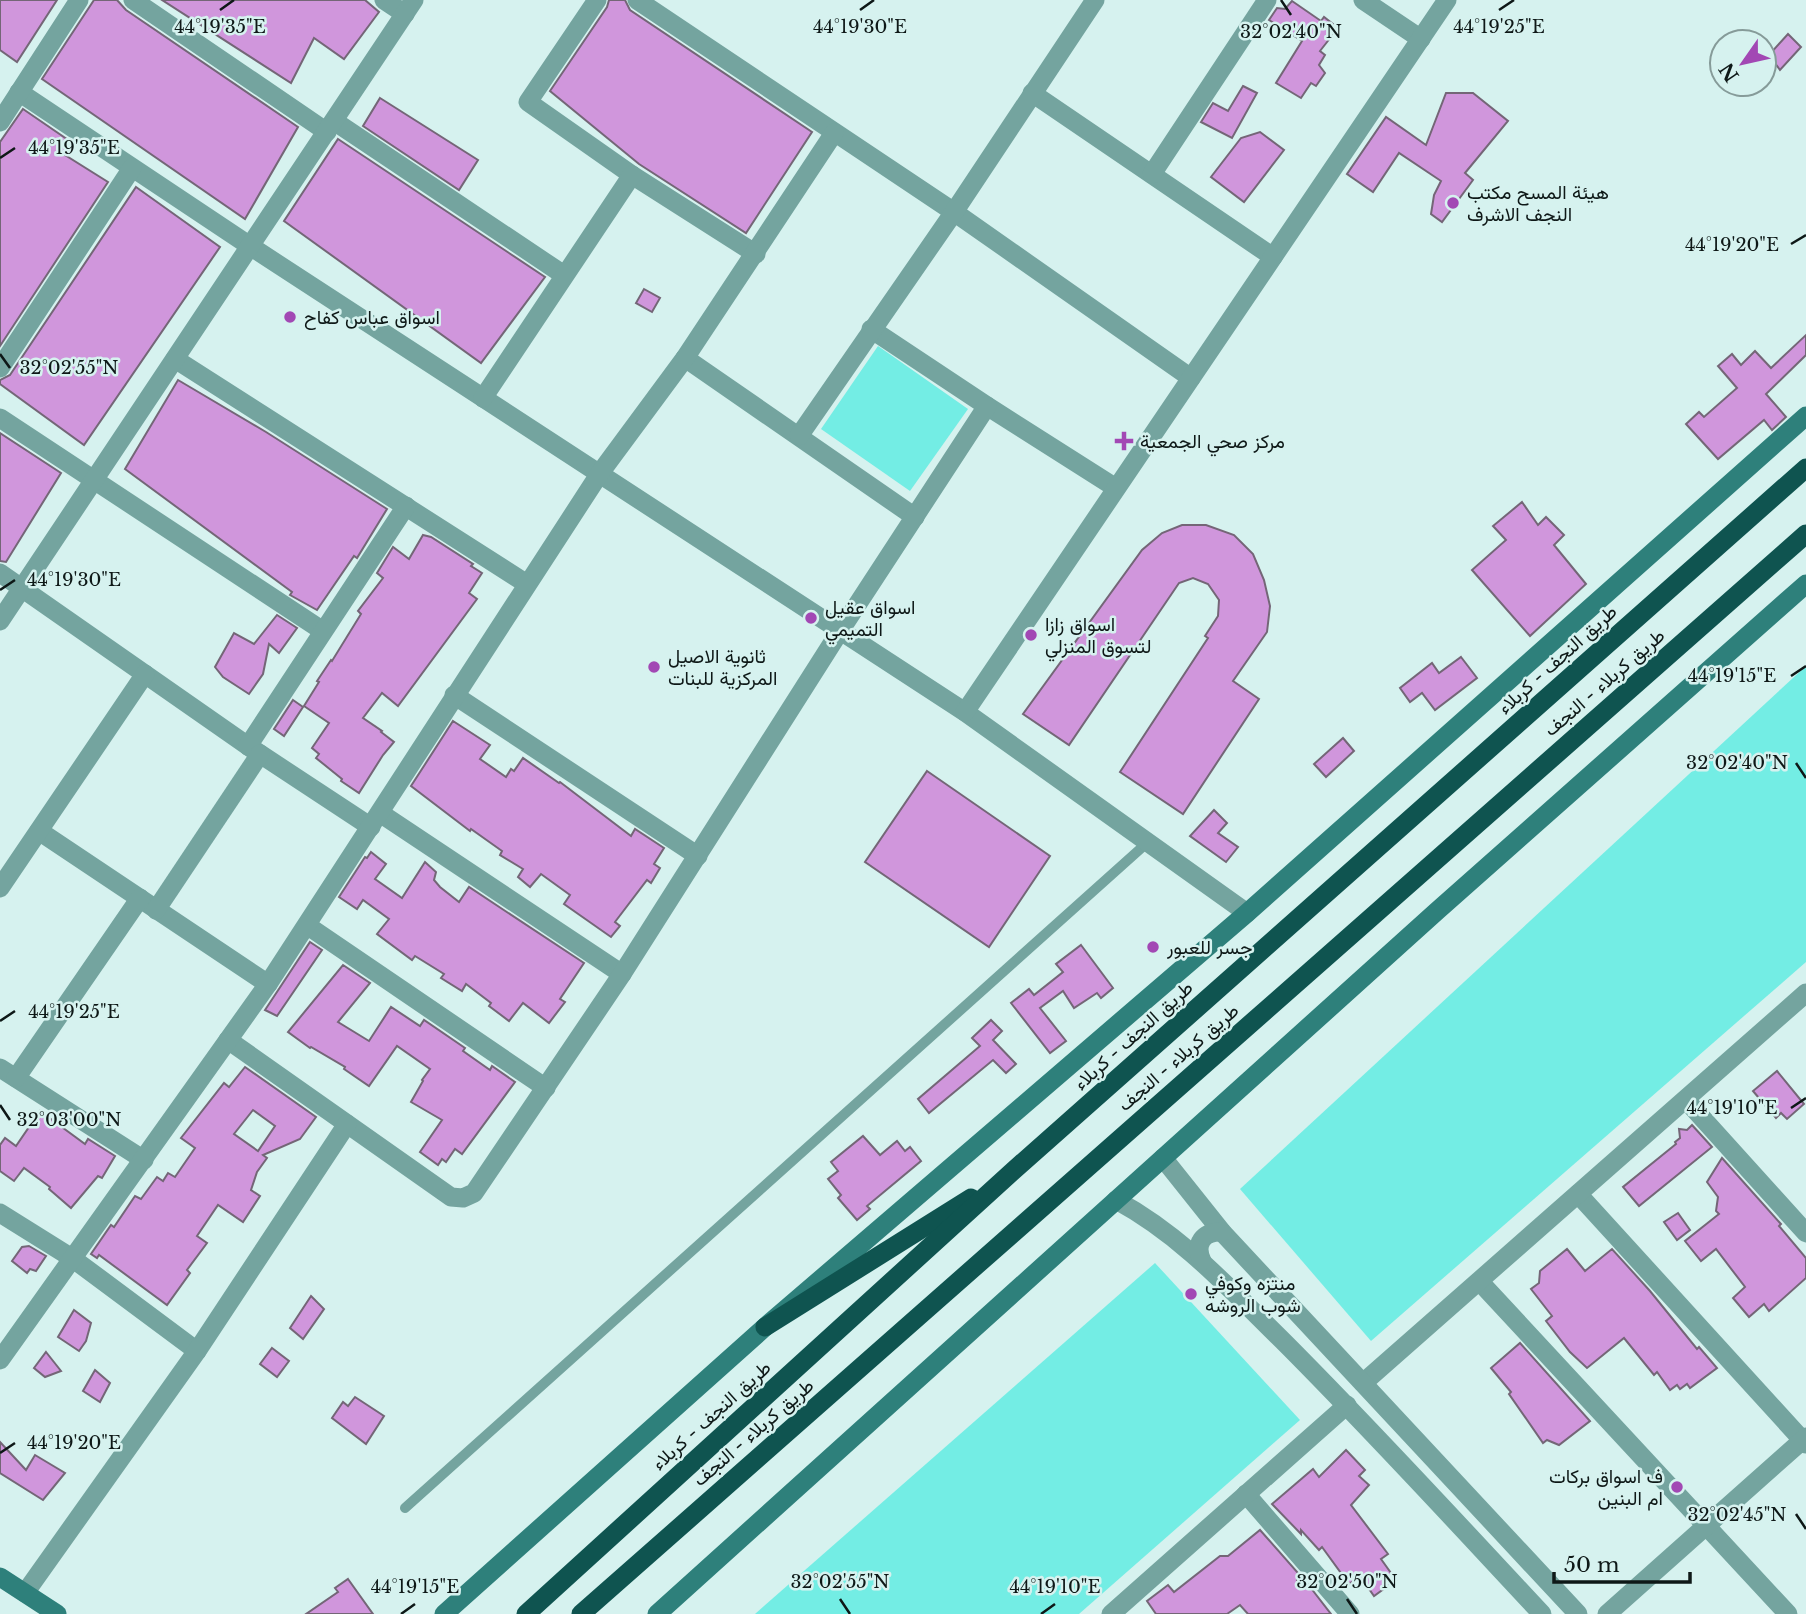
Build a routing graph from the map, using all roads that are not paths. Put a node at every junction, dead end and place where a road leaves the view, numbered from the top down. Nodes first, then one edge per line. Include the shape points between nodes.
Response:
1 (79, 0) edge
2 (133, 0) edge
3 (384, 0) edge
4 (597, 0) edge
5 (637, 0) edge
6 (1095, 0) edge
7 (1266, 0) edge
8 (1363, 0) edge
9 (1447, 0) edge
10 (409, 7) edge
11 (1421, 39) junction
12 (19, 93) junction
13 (1032, 93) junction
14 (0, 122) edge
15 (330, 126) junction
16 (834, 133) junction
17 (132, 167) junction
18 (1152, 174) junction
19 (632, 175) junction
20 (954, 212) junction
21 (250, 246) junction
22 (755, 254) junction
23 (1273, 257) junction
24 (564, 275) junction
25 (871, 329) junction
26 (685, 358) junction
27 (175, 359) junction
28 (0, 368) edge
29 (1191, 378) junction
30 (483, 398) junction
31 (987, 407) junction
32 (1806, 416) edge
33 (0, 418) edge
34 (799, 436) junction
35 (1806, 468) edge
36 (600, 473) junction
37 (96, 479) junction
38 (1116, 488) junction
39 (406, 506) junction
40 (915, 517) junction
41 (1806, 534) edge
42 (0, 573) edge
43 (527, 584) junction
44 (1806, 584) edge
45 (23, 588) junction
46 (0, 621) edge
47 (323, 631) junction
48 (840, 631) junction
49 (145, 674) junction
50 (454, 695) junction
51 (965, 712) junction
52 (254, 750) junction
53 (375, 820) junction
54 (38, 831) junction
55 (1148, 842) junction
56 (698, 856) junction
57 (0, 888) edge
58 (148, 904) junction
59 (1247, 913) junction
60 (308, 926) junction
61 (622, 974) junction
62 (268, 984) junction
63 (1806, 993) edge
64 (228, 1040) junction
65 (8, 1073) edge
66 (546, 1088) junction
67 (1686, 1100) junction
68 (347, 1124) junction
69 (1163, 1158) junction
70 (144, 1160) junction
71 (1013, 1171) junction
72 (1578, 1194) junction
73 (1116, 1200) junction
74 (0, 1213) edge
75 (1803, 1225) edge
76 (1222, 1232) junction
77 (72, 1258) junction
78 (1202, 1261) junction
79 (1480, 1282) junction
80 (765, 1327) junction
81 (197, 1352) junction
82 (0, 1360) edge
83 (1363, 1383) junction
84 (1347, 1405) junction
85 (1805, 1440) edge
86 (1247, 1494) junction
87 (405, 1508) dead end
88 (1706, 1526) junction
89 (0, 1577) edge
90 (24, 1592) junction
91 (57, 1614) edge
92 (444, 1614) edge
93 (526, 1614) edge
94 (581, 1614) edge
95 (657, 1614) edge
96 (1111, 1614) edge
97 (1350, 1614) edge
98 (1542, 1614) edge
99 (1578, 1614) edge
100 (1607, 1614) edge
101 (1788, 1614) edge

1 - 12 street
2 - 15 street
3 - 10 street
4 - 19 street via 528,102
5 - 16 street
6 - 13 street
7 - 18 street
8 - 11 street
9 - 11 street
10 - 15 street
11 - 23 street
12 - 14 street
12 - 17 street
13 - 18 street
13 - 20 street
15 - 21 street
15 - 24 street
16 - 20 street
16 - 22 street
17 - 21 street
17 - 28 street
18 - 23 street
19 - 22 street
19 - 24 street
20 - 25 street
20 - 29 street
21 - 27 street
21 - 30 street
22 - 26 street
23 - 29 street
24 - 30 street
25 - 31 street
25 - 34 street
26 - 34 street
26 - 36 street
27 - 37 street
27 - 39 street
29 - 38 street
30 - 36 street
31 - 38 street
31 - 40 street
32 - 59 main road
33 - 37 street
34 - 40 street
35 - 71 highway, طريق النجف - کربلاء
36 - 43 street
36 - 48 street
37 - 45 street
37 - 47 street
38 - 51 street
39 - 43 street
39 - 47 street
40 - 48 street
41 - 94 highway, طريق کربلاء - النجف
42 - 45 street
43 - 50 street
44 - 69 main road
45 - 46 street
45 - 49 street
47 - 52 street
48 - 51 street
48 - 56 street
49 - 52 street
49 - 54 street
50 - 53 street
50 - 56 street
51 - 55 street
52 - 53 street
52 - 58 street
53 - 60 street
53 - 61 street
54 - 57 street
54 - 58 street
55 - 59 street
55 - 87 lane
56 - 61 street
58 - 62 street
58 - 65 street
59 - 80 main road
60 - 62 street
60 - 66 street
61 - 66 street
62 - 64 street
63 - 67 street
64 - 68 street
64 - 70 street
65 - 70 street
66 - 68 street via 482,1183 463,1198 451,1197
67 - 72 street
67 - 75 street
68 - 81 street
69 - 73 main road
69 - 76 street
70 - 77 street
71 - 80 highway
71 - 93 highway, طريق النجف - کربلاء
72 - 79 street
72 - 85 street
73 - 78 street via 1157,1224
73 - 95 main road
74 - 77 street
76 - 78 street via 1213,1231 1199,1243
76 - 83 street
77 - 81 street
77 - 82 street
78 - 84 street
79 - 83 street
79 - 88 street
80 - 92 main road
81 - 90 street
83 - 99 street
84 - 86 street
84 - 98 street
85 - 88 street
86 - 96 street
86 - 97 street
88 - 100 street
88 - 101 street
89 - 90 main road
90 - 91 main road

